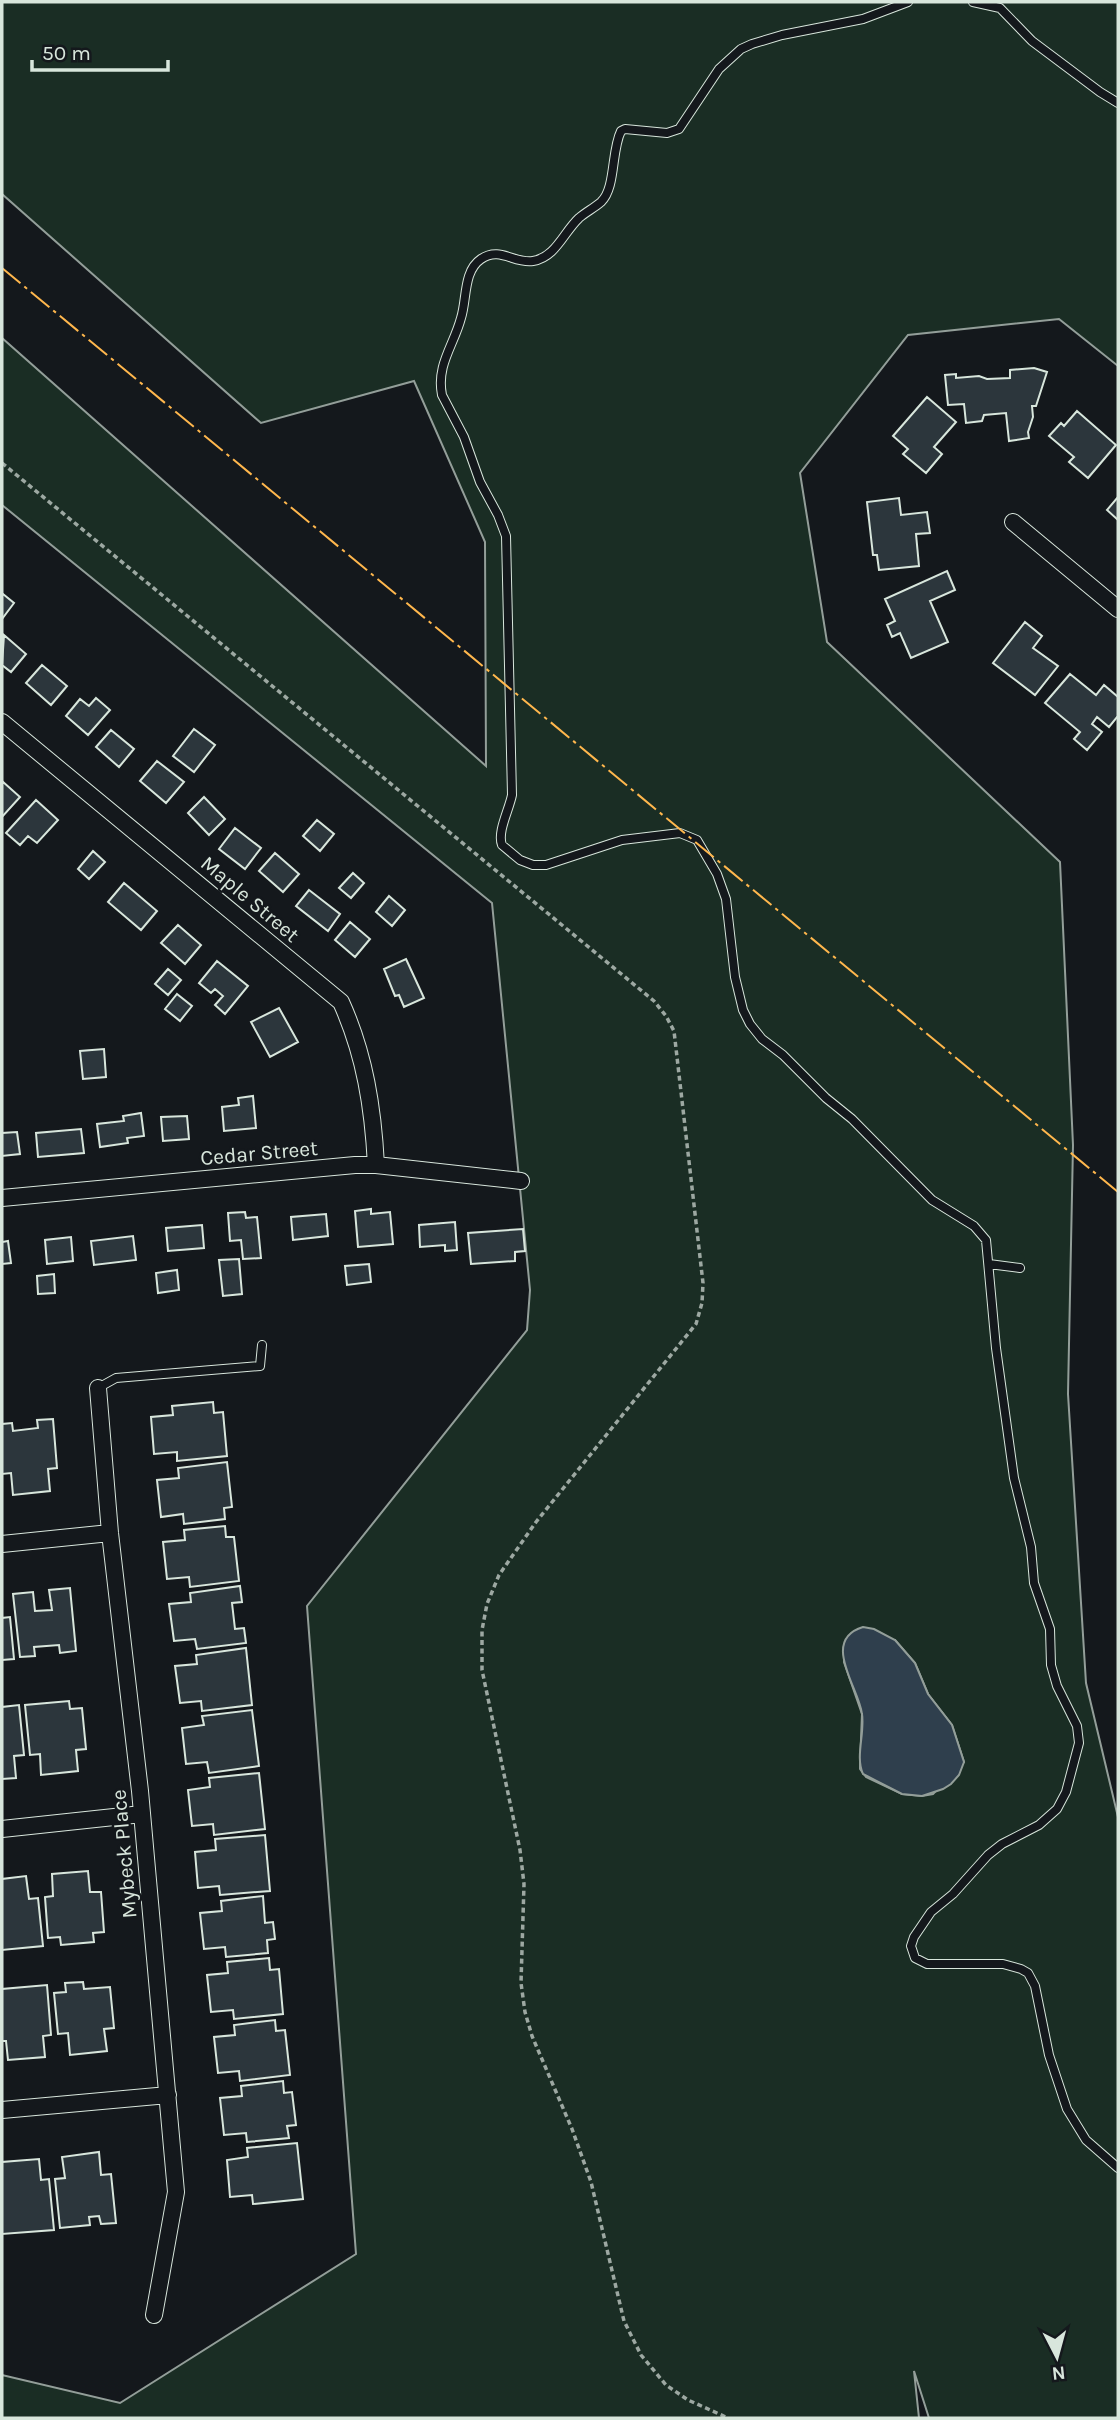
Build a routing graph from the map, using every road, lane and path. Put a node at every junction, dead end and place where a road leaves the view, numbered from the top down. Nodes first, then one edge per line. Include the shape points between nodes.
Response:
1 (908, 2) edge
2 (973, 2) edge
3 (1118, 103) edge
4 (2, 463) edge
5 (1013, 522) dead end
6 (1118, 609) edge
7 (2, 722) edge
8 (376, 1165) junction
9 (521, 1181) dead end
10 (2, 1198) edge
11 (989, 1264) junction
12 (1020, 1268) dead end
13 (262, 1345) dead end
14 (98, 1388) joint
15 (110, 1533) junction
16 (2, 1544) edge
17 (142, 1814) junction
18 (2, 1829) edge
19 (168, 2095) junction
20 (2, 2110) edge
21 (1118, 2168) edge
22 (154, 2315) dead end
23 (728, 2418) edge

1 - 11 lane via 877,15 766,38 741,49 710,80 679,129 667,133 625,129 619,135 605,197 550,254 523,261 498,254 476,263 441,368 442,395 506,536 512,794 500,839 508,852 533,865 546,865 622,840 671,833 696,841 726,899 735,977 750,1024 932,1200 982,1232
2 - 3 lane via 1000,8 1032,41
4 - 23 path via 654,1001 674,1031 703,1283 696,1324 536,1522 499,1575 487,1604 482,1670 520,1850 525,2012 591,2182 624,2321 641,2355 666,2385
5 - 6 street
7 - 8 street, Maple Street via 341,1002 356,1035 367,1079
8 - 9 street, Cedar Street
8 - 10 street, Cedar Street
11 - 12 lane
11 - 21 lane via 1014,1478 1031,1547 1034,1583 1050,1629 1051,1665 1077,1726 1079,1743 1057,1809 988,1855 925,1919 914,1937 912,1953 927,1964 1003,1964 1028,1973 1067,2109 1087,2140
13 - 14 lane via 260,1366 116,1378
14 - 15 street, Mybeck Place
15 - 16 street
15 - 17 street, Mybeck Place
17 - 18 street
17 - 19 street, Mybeck Place
19 - 20 street
19 - 22 street, Mybeck Place via 176,2192

